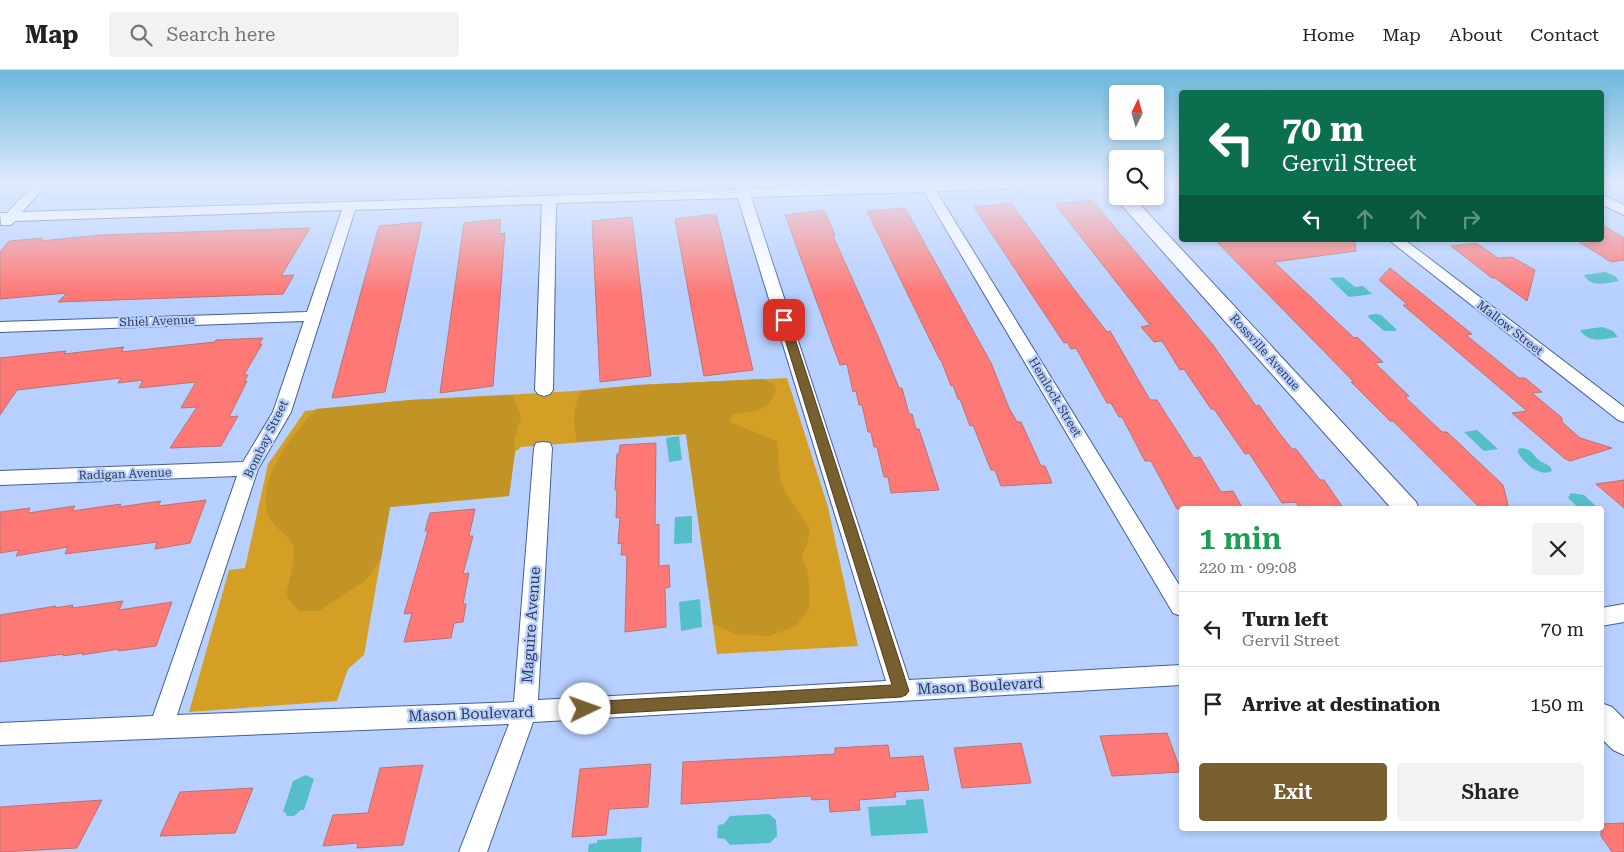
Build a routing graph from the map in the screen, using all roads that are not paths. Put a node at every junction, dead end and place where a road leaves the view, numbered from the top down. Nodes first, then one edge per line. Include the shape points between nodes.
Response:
1 (345, 221) edge
2 (548, 221) edge
3 (753, 221) edge
4 (948, 221) edge
5 (1147, 221) edge
6 (1399, 242) edge
7 (314, 316) junction
8 (0, 326) edge
9 (544, 390) dead end
10 (1624, 416) edge
11 (543, 448) dead end
12 (249, 469) junction
13 (0, 478) edge
14 (1404, 506) edge
15 (1179, 604) edge
16 (1624, 613) edge
17 (1604, 616) edge
18 (1179, 674) edge
19 (901, 691) junction
20 (525, 712) junction
21 (1604, 720) edge
22 (161, 728) junction
23 (0, 734) edge
24 (1624, 740) edge
25 (473, 852) edge

1 - 7 street, Bombay Street
2 - 9 street
3 - 19 street
4 - 15 street, Hemlock Street
5 - 14 street, Rossville Avenue
6 - 10 street, Mallow Street
7 - 8 street, Shiel Avenue
7 - 12 street, Bombay Street via 282,412
11 - 20 street, Maguire Avenue
12 - 13 street, Radigan Avenue
12 - 22 street, Bombay Street
16 - 17 street
18 - 19 street, Mason Boulevard
19 - 20 street, Mason Boulevard
20 - 22 street, Mason Boulevard
20 - 25 street, Maguire Avenue
21 - 24 street
22 - 23 street, Mason Boulevard

